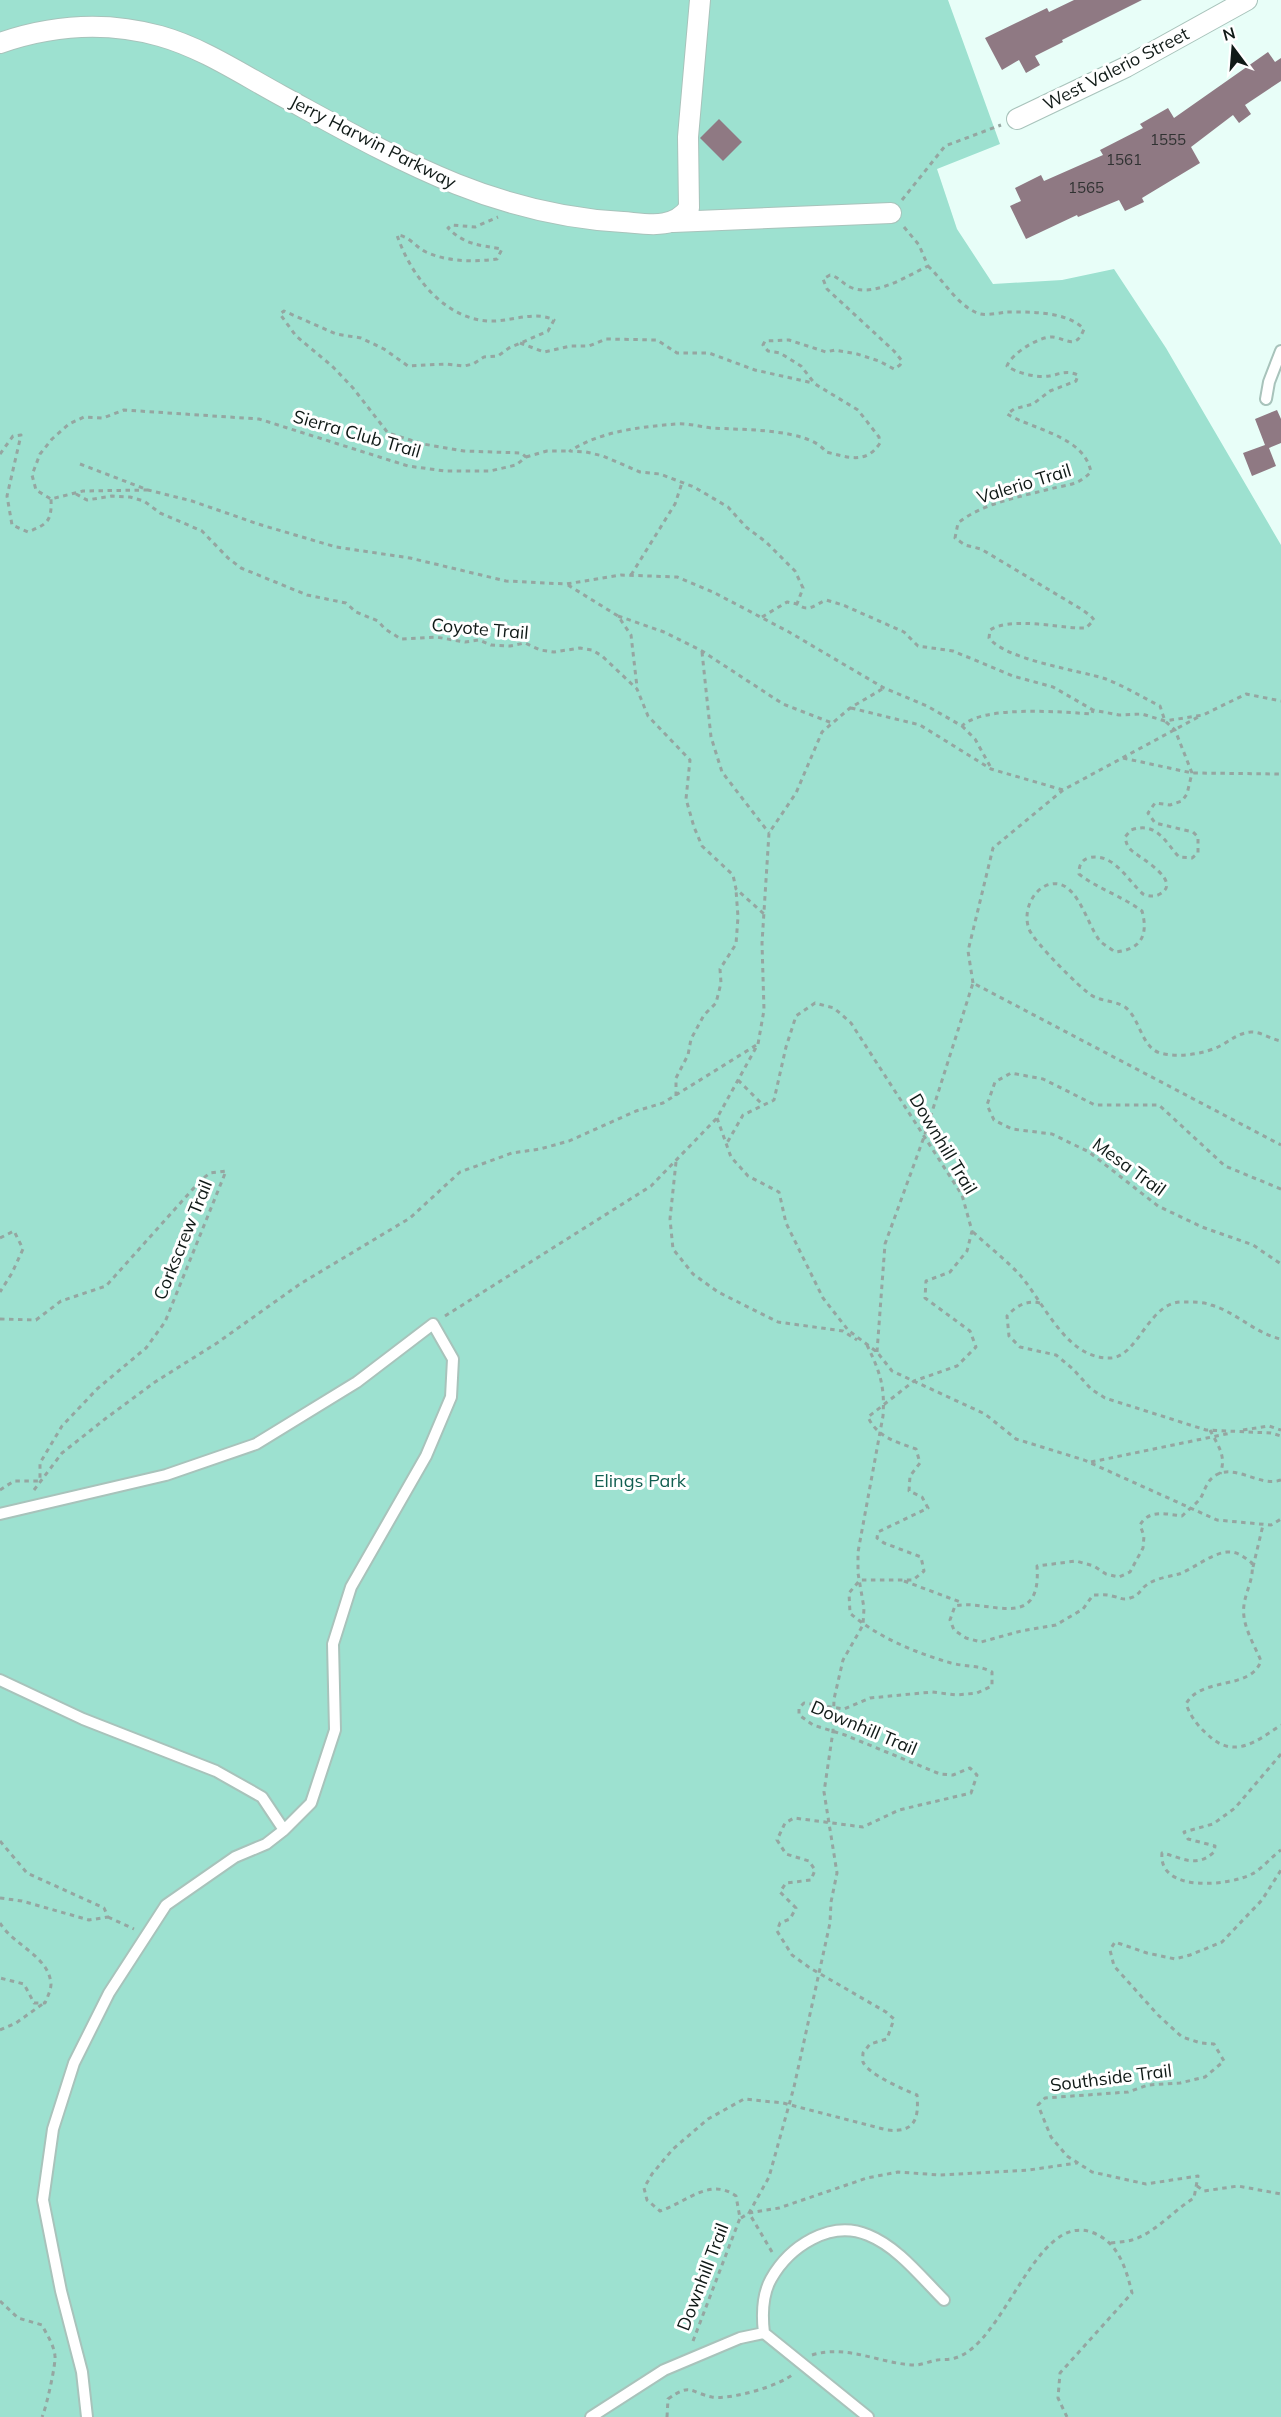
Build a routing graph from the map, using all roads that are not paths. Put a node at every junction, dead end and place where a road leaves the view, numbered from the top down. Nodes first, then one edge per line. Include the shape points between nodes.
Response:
1 (700, 0) edge
2 (1247, 0) edge
3 (0, 44) edge
4 (1017, 119) road end
5 (891, 213) road end
6 (674, 222) junction
7 (1281, 351) edge
8 (1266, 399) dead end
9 (0, 1514) edge
10 (0, 1680) edge
11 (284, 1830) junction
12 (944, 2300) dead end
13 (764, 2333) junction
14 (87, 2417) edge
15 (591, 2417) edge
16 (868, 2417) edge

1 - 6 street via 688,137 689,208
2 - 4 street, West Valerio Street via 1126,67
3 - 6 street, Jerry Harwin Parkway via 68,27 128,28 161,36 197,50 391,155 493,199 602,221 662,225
5 - 6 street, Jerry Harwin Parkway
7 - 8 lane
9 - 11 lane via 166,1475 256,1444 357,1382 433,1324 453,1359 451,1397 426,1456 351,1587 333,1644 334,1730 310,1803
10 - 11 lane via 83,1719 216,1771 262,1797
11 - 14 lane via 266,1844 235,1857 166,1905 108,1993 74,2063 53,2129 42,2200 82,2372
12 - 13 lane via 891,2247 866,2234 823,2234 797,2249 771,2279 762,2321
13 - 15 lane via 740,2338 664,2370
13 - 16 lane

